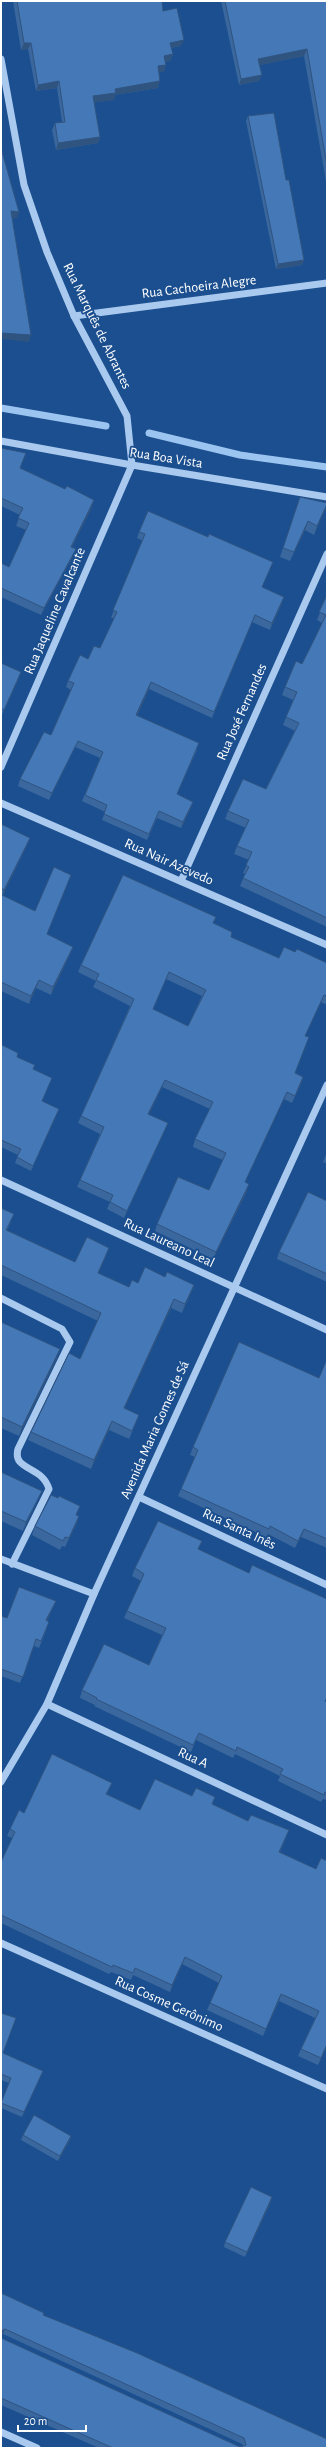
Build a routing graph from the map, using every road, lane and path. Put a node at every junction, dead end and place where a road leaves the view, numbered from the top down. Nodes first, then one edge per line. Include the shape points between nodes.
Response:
1 (1, 59) edge
2 (327, 284) edge
3 (74, 316) junction
4 (1, 441) edge
5 (132, 465) junction
6 (327, 497) edge
7 (327, 554) edge
8 (1, 767) edge
9 (1, 803) edge
10 (180, 881) junction
11 (327, 945) edge
12 (327, 1085) edge
13 (1, 1180) edge
14 (234, 1287) junction
15 (1, 1298) edge
16 (327, 1330) edge
17 (139, 1497) junction
18 (1, 1559) edge
19 (12, 1564) junction
20 (327, 1585) edge
21 (94, 1594) junction
22 (47, 1704) junction
23 (1, 1782) edge
24 (327, 1835) edge
25 (1, 1943) edge
26 (327, 2089) edge
27 (1, 2432) edge
28 (37, 2448) edge

1 - 3 street, Rua Marquês de Abrantes via 24,185 46,252
2 - 3 street, Rua Cachoeira Alegre
3 - 5 street, Rua Marquês de Abrantes via 127,416
4 - 5 street, Rua Boa Vista
5 - 6 street, Rua Boa Vista
5 - 8 street, Rua Jaqueline Cavalcante
7 - 10 street, Rua José Fernandes
9 - 10 street, Rua Nair Azevedo
10 - 11 street, Rua Nair Azevedo
12 - 14 street, Avenida Maria Gomes de Sá
13 - 14 street, Rua Laureano Leal
14 - 16 street, Rua Laureano Leal
14 - 17 street, Avenida Maria Gomes de Sá
15 - 19 street via 62,1330 70,1342 16,1456 19,1462 42,1475 49,1489
17 - 20 street, Rua Santa Inês
17 - 21 street, Avenida Maria Gomes de Sá
18 - 19 street
19 - 21 street
21 - 22 street, Avenida Maria Gomes de Sá
22 - 23 street, Avenida Maria Gomes de Sá
22 - 24 street, Rua A
25 - 26 street, Rua Cosme Gerônimo
27 - 28 street

